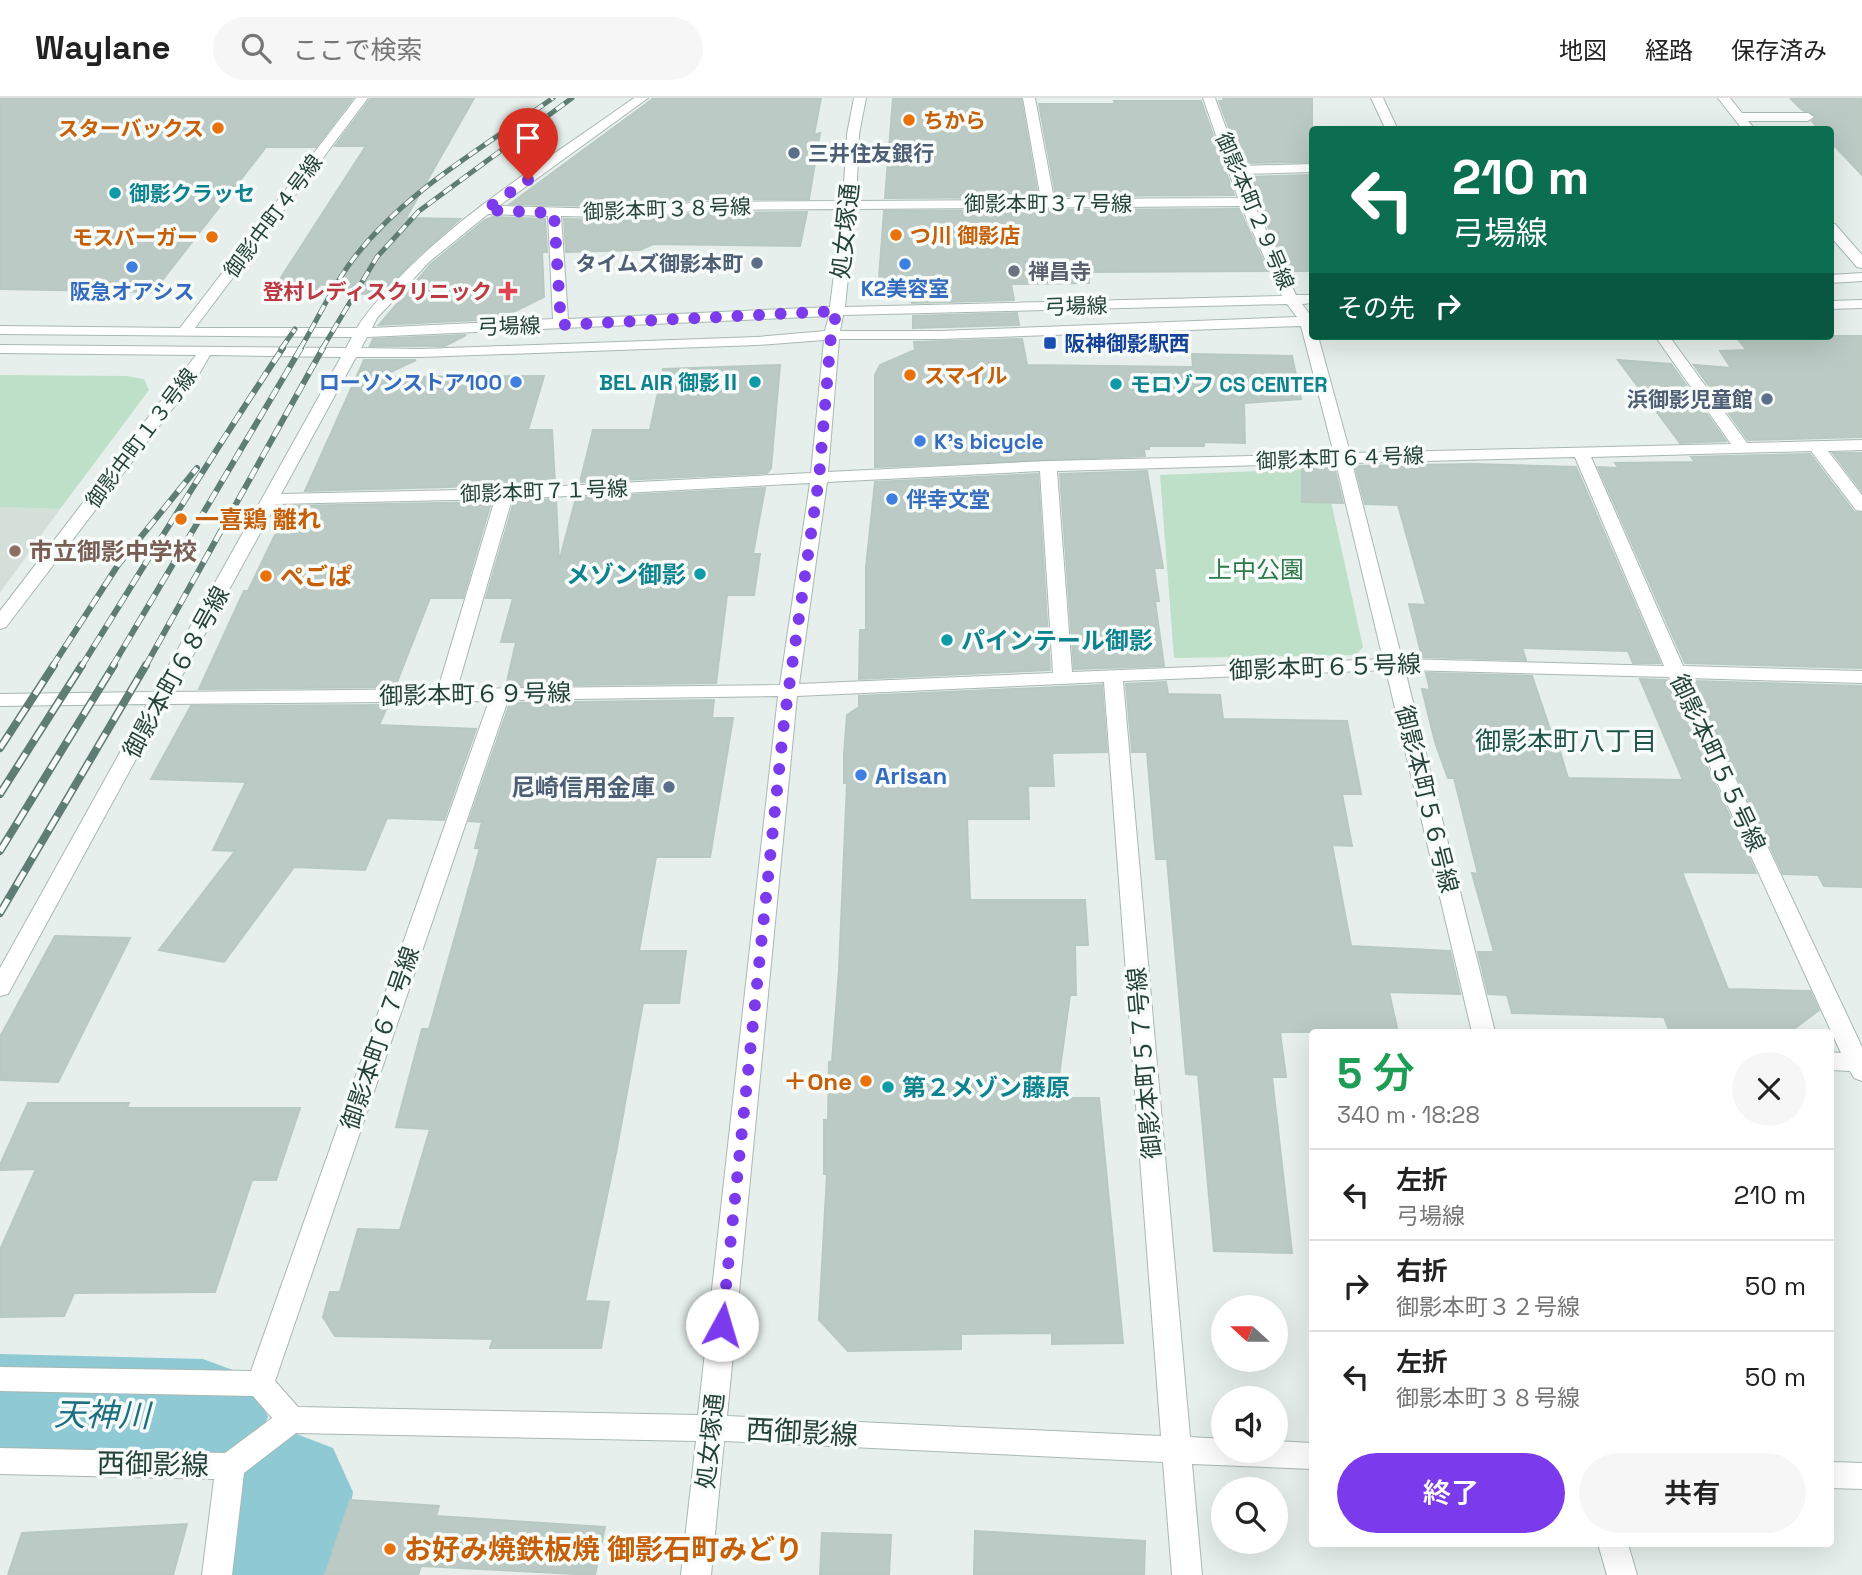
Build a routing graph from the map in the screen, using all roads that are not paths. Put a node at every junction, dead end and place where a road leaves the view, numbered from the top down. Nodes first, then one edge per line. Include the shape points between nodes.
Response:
1 (362, 98) edge
2 (642, 98) edge
3 (860, 98) edge
4 (1029, 98) edge
5 (1209, 98) edge
6 (1377, 98) edge
7 (1724, 98) edge
8 (1739, 117) junction
9 (1808, 117) dead end
10 (1390, 126) edge
11 (1746, 126) edge
12 (1309, 168) edge
13 (1235, 170) junction
14 (1246, 202) junction
15 (1048, 203) junction
16 (849, 204) junction
17 (485, 210) junction
18 (554, 213) junction
19 (1834, 232) edge
20 (1862, 264) edge
21 (1862, 277) edge
22 (1834, 279) edge
23 (1292, 299) junction
24 (1309, 299) edge
25 (1862, 304) edge
26 (1834, 305) edge
27 (837, 311) junction
28 (1309, 320) edge
29 (1309, 321) edge
30 (561, 325) junction
31 (0, 330) edge
32 (360, 332) junction
33 (184, 333) junction
34 (831, 335) junction
35 (1315, 340) edge
36 (1665, 340) edge
37 (0, 349) edge
38 (205, 352) junction
39 (349, 354) junction
40 (1862, 445) edge
41 (1815, 446) junction
42 (1742, 447) junction
43 (1581, 452) junction
44 (1343, 458) junction
45 (1048, 467) junction
46 (819, 478) junction
47 (505, 494) junction
48 (269, 499) junction
49 (1862, 506) edge
50 (0, 623) edge
51 (1393, 664) junction
52 (1675, 670) junction
53 (1113, 675) junction
54 (1063, 676) junction
55 (1862, 677) edge
56 (788, 691) junction
57 (501, 693) junction
58 (446, 694) junction
59 (162, 699) junction
60 (0, 700) edge
61 (0, 988) edge
62 (1483, 1029) edge
63 (1834, 1062) edge
64 (1861, 1066) edge
65 (0, 1379) edge
66 (260, 1384) junction
67 (291, 1420) junction
68 (711, 1428) junction
69 (1176, 1451) junction
70 (1309, 1456) edge
71 (0, 1461) edge
72 (230, 1466) junction
73 (1834, 1475) edge
74 (1862, 1476) edge
75 (1614, 1547) edge
76 (217, 1575) edge
77 (696, 1575) edge
78 (1187, 1575) edge
79 (1622, 1575) edge

1 - 33 street, 御影中町４号線
2 - 17 street, 御影本町６８号線
3 - 16 street, 処女塚通
4 - 15 street
5 - 13 street, 御影本町２９号線
6 - 10 street
7 - 8 street
8 - 9 street
8 - 11 street
12 - 13 street
13 - 14 street, 御影本町２９号線
14 - 15 street, 御影本町３７号線
14 - 23 street, 御影本町２９号線
15 - 16 street, 御影本町３７号線
16 - 18 street, 御影本町３８号線 via 697,206 643,214
16 - 27 street, 処女塚通
17 - 18 street, 御影本町３８号線
17 - 32 street, 御影本町６８号線 via 424,259
18 - 30 street
19 - 20 street
21 - 22 street
23 - 24 street, 弓場線
23 - 27 street, 弓場線
23 - 28 street, 御影本町２９号線
25 - 26 street
27 - 30 street, 弓場線
27 - 34 street, 処女塚通
29 - 34 street, 弓場線
30 - 32 street, 弓場線
31 - 33 street, 弓場線
32 - 33 street, 弓場線
32 - 39 street, 御影本町６８号線
33 - 38 street
34 - 39 street, 弓場線
34 - 46 street, 処女塚通
35 - 44 street, 御影本町５６号線
36 - 42 street
37 - 38 street, 弓場線
38 - 39 street, 弓場線
38 - 50 street, 御影中町１３号線
39 - 48 street, 御影本町６８号線
40 - 41 street, 御影本町６４号線
41 - 42 street, 御影本町６４号線
41 - 49 street
42 - 43 street, 御影本町６４号線
43 - 44 street, 御影本町６４号線
43 - 52 street, 御影本町５５号線
44 - 45 street, 御影本町６４号線
44 - 51 street, 御影本町５６号線
45 - 46 street, 御影本町６４号線
45 - 54 street
46 - 47 street, 御影本町７１号線
46 - 56 street, 処女塚通
47 - 48 street, 御影本町７１号線
47 - 58 street
48 - 59 street, 御影本町６８号線
51 - 52 street, 御影本町６５号線
51 - 53 street, 御影本町６５号線
51 - 62 street, 御影本町５６号線
52 - 55 street, 御影本町６５号線
52 - 64 street, 御影本町５５号線
53 - 54 street, 御影本町６５号線
53 - 69 street, 御影本町５７号線
54 - 56 street, 御影本町６５号線
56 - 57 street, 御影本町６９号線
56 - 68 street, 処女塚通
57 - 58 street, 御影本町６９号線
57 - 66 street, 御影本町６７号線
58 - 59 street, 御影本町６９号線
59 - 60 street, 御影本町６９号線
59 - 61 street, 御影本町６８号線
63 - 64 street
65 - 66 street
66 - 67 street
67 - 68 street, 西御影線
67 - 72 street, 西御影線
68 - 69 street, 西御影線
68 - 77 street, 処女塚通
69 - 70 street, 西御影線
69 - 78 street, 御影本町５７号線
71 - 72 street, 西御影線
72 - 76 street
73 - 74 street
75 - 79 street

